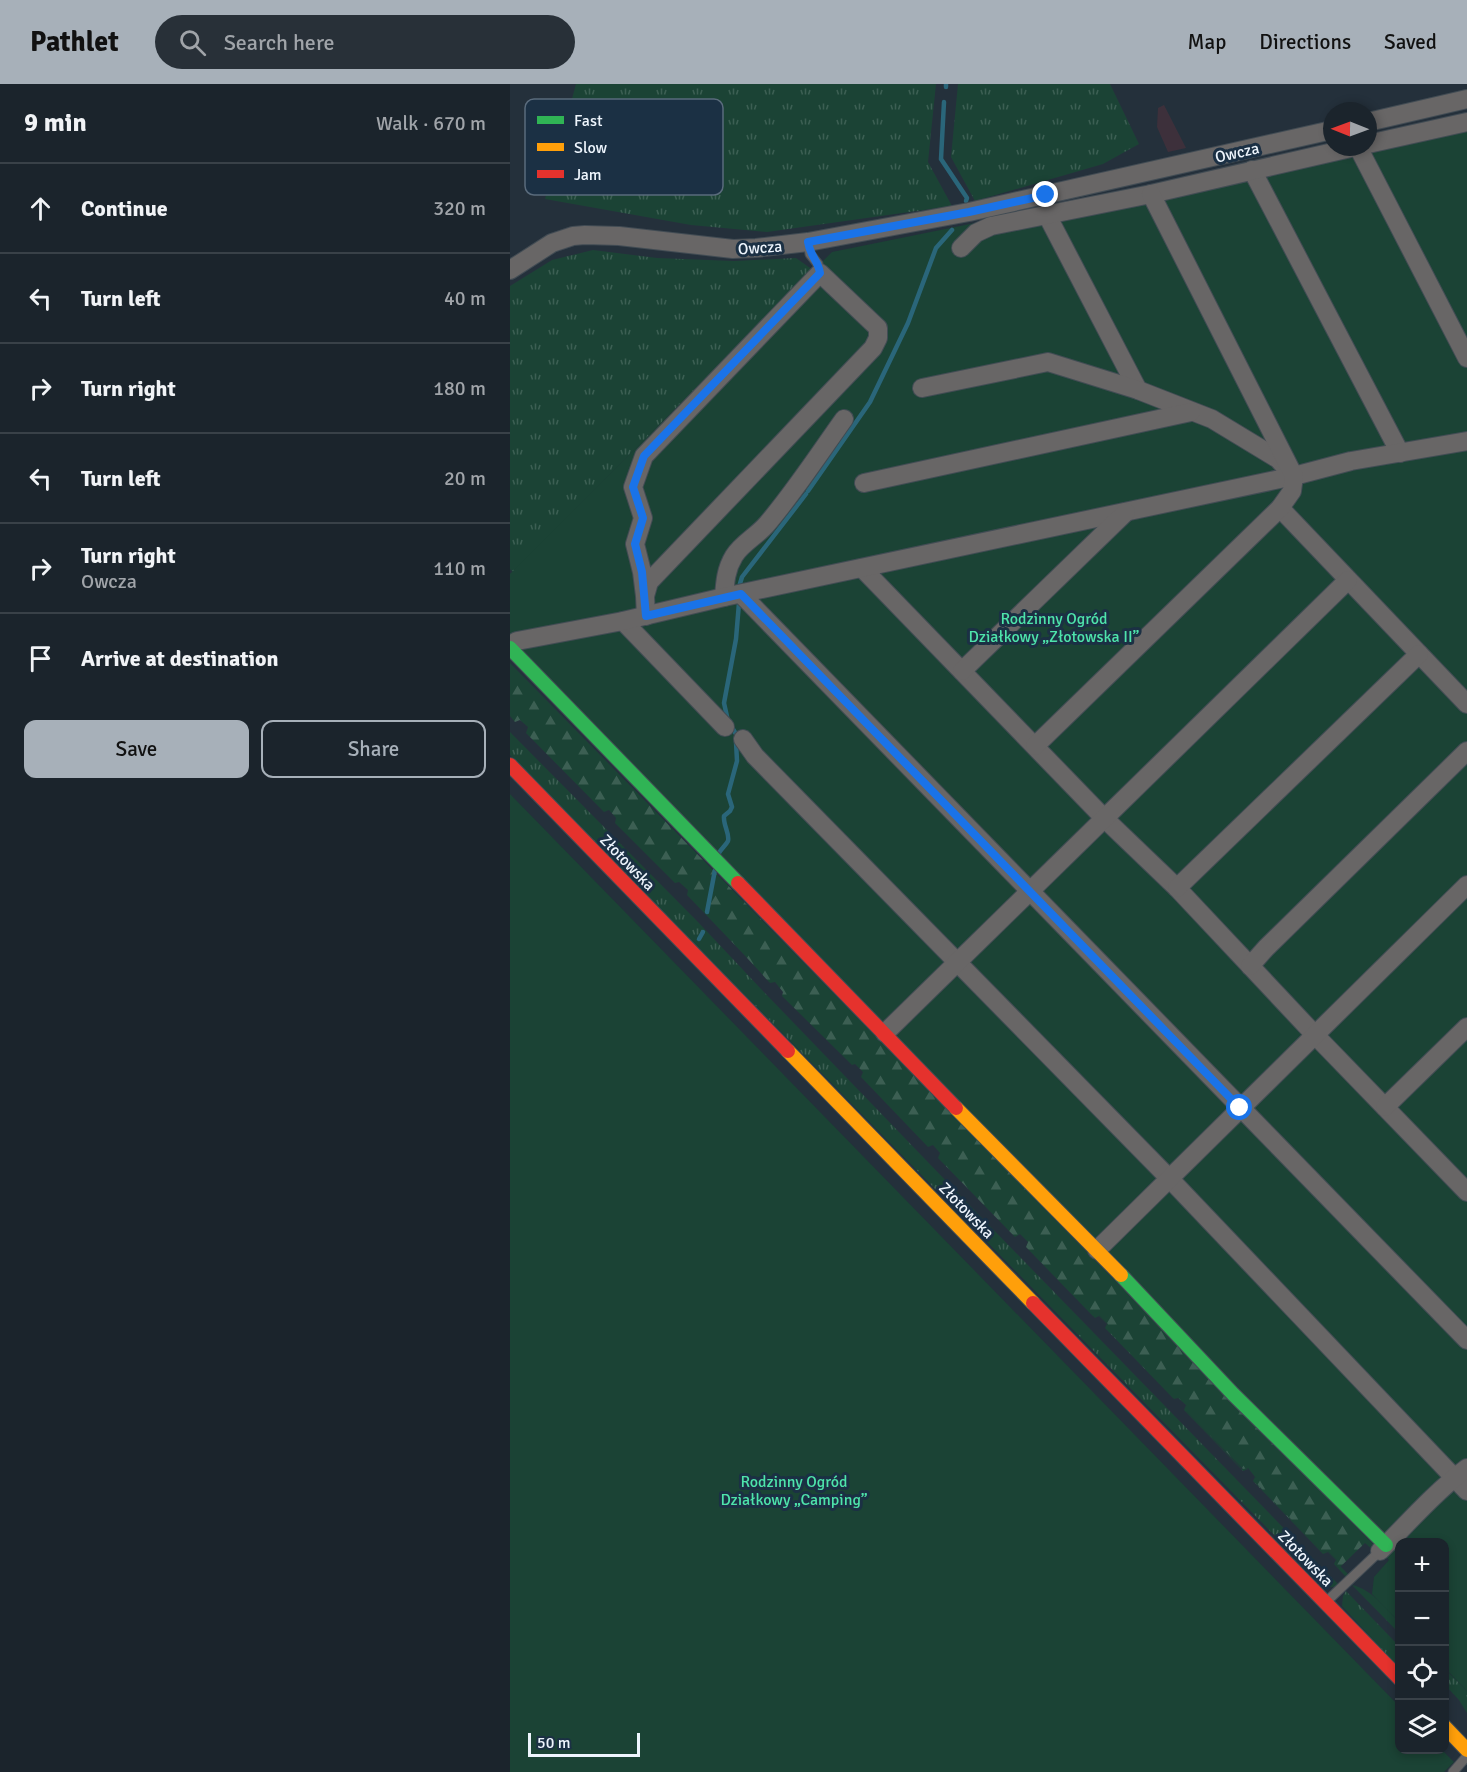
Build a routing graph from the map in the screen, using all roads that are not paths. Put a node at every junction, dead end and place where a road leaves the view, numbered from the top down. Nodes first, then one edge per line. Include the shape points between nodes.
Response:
1 (1467, 99) edge
2 (1377, 120) edge
3 (1465, 126) edge
4 (1323, 132) edge
5 (1377, 142) edge
6 (1323, 154) edge
7 (1361, 156) edge
8 (1252, 170) junction
9 (1151, 194) junction
10 (1047, 215) junction
11 (808, 242) junction
12 (961, 248) dead end
13 (819, 269) junction
14 (510, 270) edge
15 (1467, 358) edge
16 (922, 388) dead end
17 (1138, 390) junction
18 (1191, 412) junction
19 (844, 419) dead end
20 (1467, 441) edge
21 (1400, 453) junction
22 (1294, 476) junction
23 (864, 483) dead end
24 (1280, 508) junction
25 (1126, 512) junction
26 (862, 568) junction
27 (1348, 580) junction
28 (733, 595) junction
29 (645, 596) junction
30 (646, 616) junction
31 (623, 621) junction
32 (510, 647) edge
33 (1419, 654) junction
34 (962, 671) junction
35 (1467, 704) edge
36 (725, 727) dead end
37 (743, 739) dead end
38 (1035, 746) junction
39 (1467, 751) edge
40 (510, 765) edge
41 (1104, 818) junction
42 (1467, 885) edge
43 (1177, 888) junction
44 (1030, 891) junction
45 (957, 963) junction
46 (1250, 966) junction
47 (1467, 1027) edge
48 (885, 1033) junction
49 (1315, 1035) junction
50 (1385, 1107) junction
51 (1240, 1108) junction
52 (1169, 1178) junction
53 (1464, 1181) edge
54 (1097, 1250) junction
55 (1467, 1340) edge
56 (1463, 1479) edge
57 (1383, 1548) junction
58 (1326, 1602) junction
59 (1395, 1674) edge
60 (1449, 1731) edge
61 (1467, 1750) edge
62 (1467, 1756) edge
63 (1453, 1772) edge

1 - 2 street
3 - 5 street
4 - 11 street, Owcza via 969,212
6 - 8 street
7 - 15 street
8 - 9 street
8 - 21 street
9 - 10 street
9 - 22 street
10 - 12 street via 991,226 976,233
10 - 17 street
11 - 13 lane
11 - 14 street, Owcza via 733,249 619,236 573,236 552,243
13 - 29 street via 644,456 633,487 643,518 635,544
13 - 29 street via 878,328 873,348 649,582
16 - 17 street via 1048,362
17 - 18 street
18 - 22 street via 1212,419 1278,459
18 - 23 street
19 - 28 street via 762,531 743,544 733,557 726,573
20 - 21 street
21 - 22 street
22 - 24 street via 1292,491
22 - 25 street
24 - 27 street
24 - 38 street
25 - 26 street
25 - 34 street
26 - 28 street
26 - 34 street
27 - 33 street
27 - 41 street
28 - 30 street
28 - 44 street
29 - 30 street
30 - 31 street
31 - 32 street via 518,641
31 - 36 street
32 - 48 street
33 - 35 street
33 - 43 street
34 - 38 street
37 - 45 street via 755,756
38 - 41 street
39 - 46 street
40 - 58 street, Złotowska
41 - 43 street
41 - 44 street
42 - 49 street
43 - 46 street
44 - 45 street
44 - 51 street
45 - 48 street
45 - 52 street
46 - 49 street
47 - 50 street
48 - 54 street
49 - 50 street
49 - 51 street
50 - 53 street
51 - 52 street
51 - 55 street
52 - 54 street
52 - 56 street
54 - 57 street
56 - 57 street
57 - 58 lane
58 - 59 street, Złotowska
60 - 61 street
62 - 63 lane

